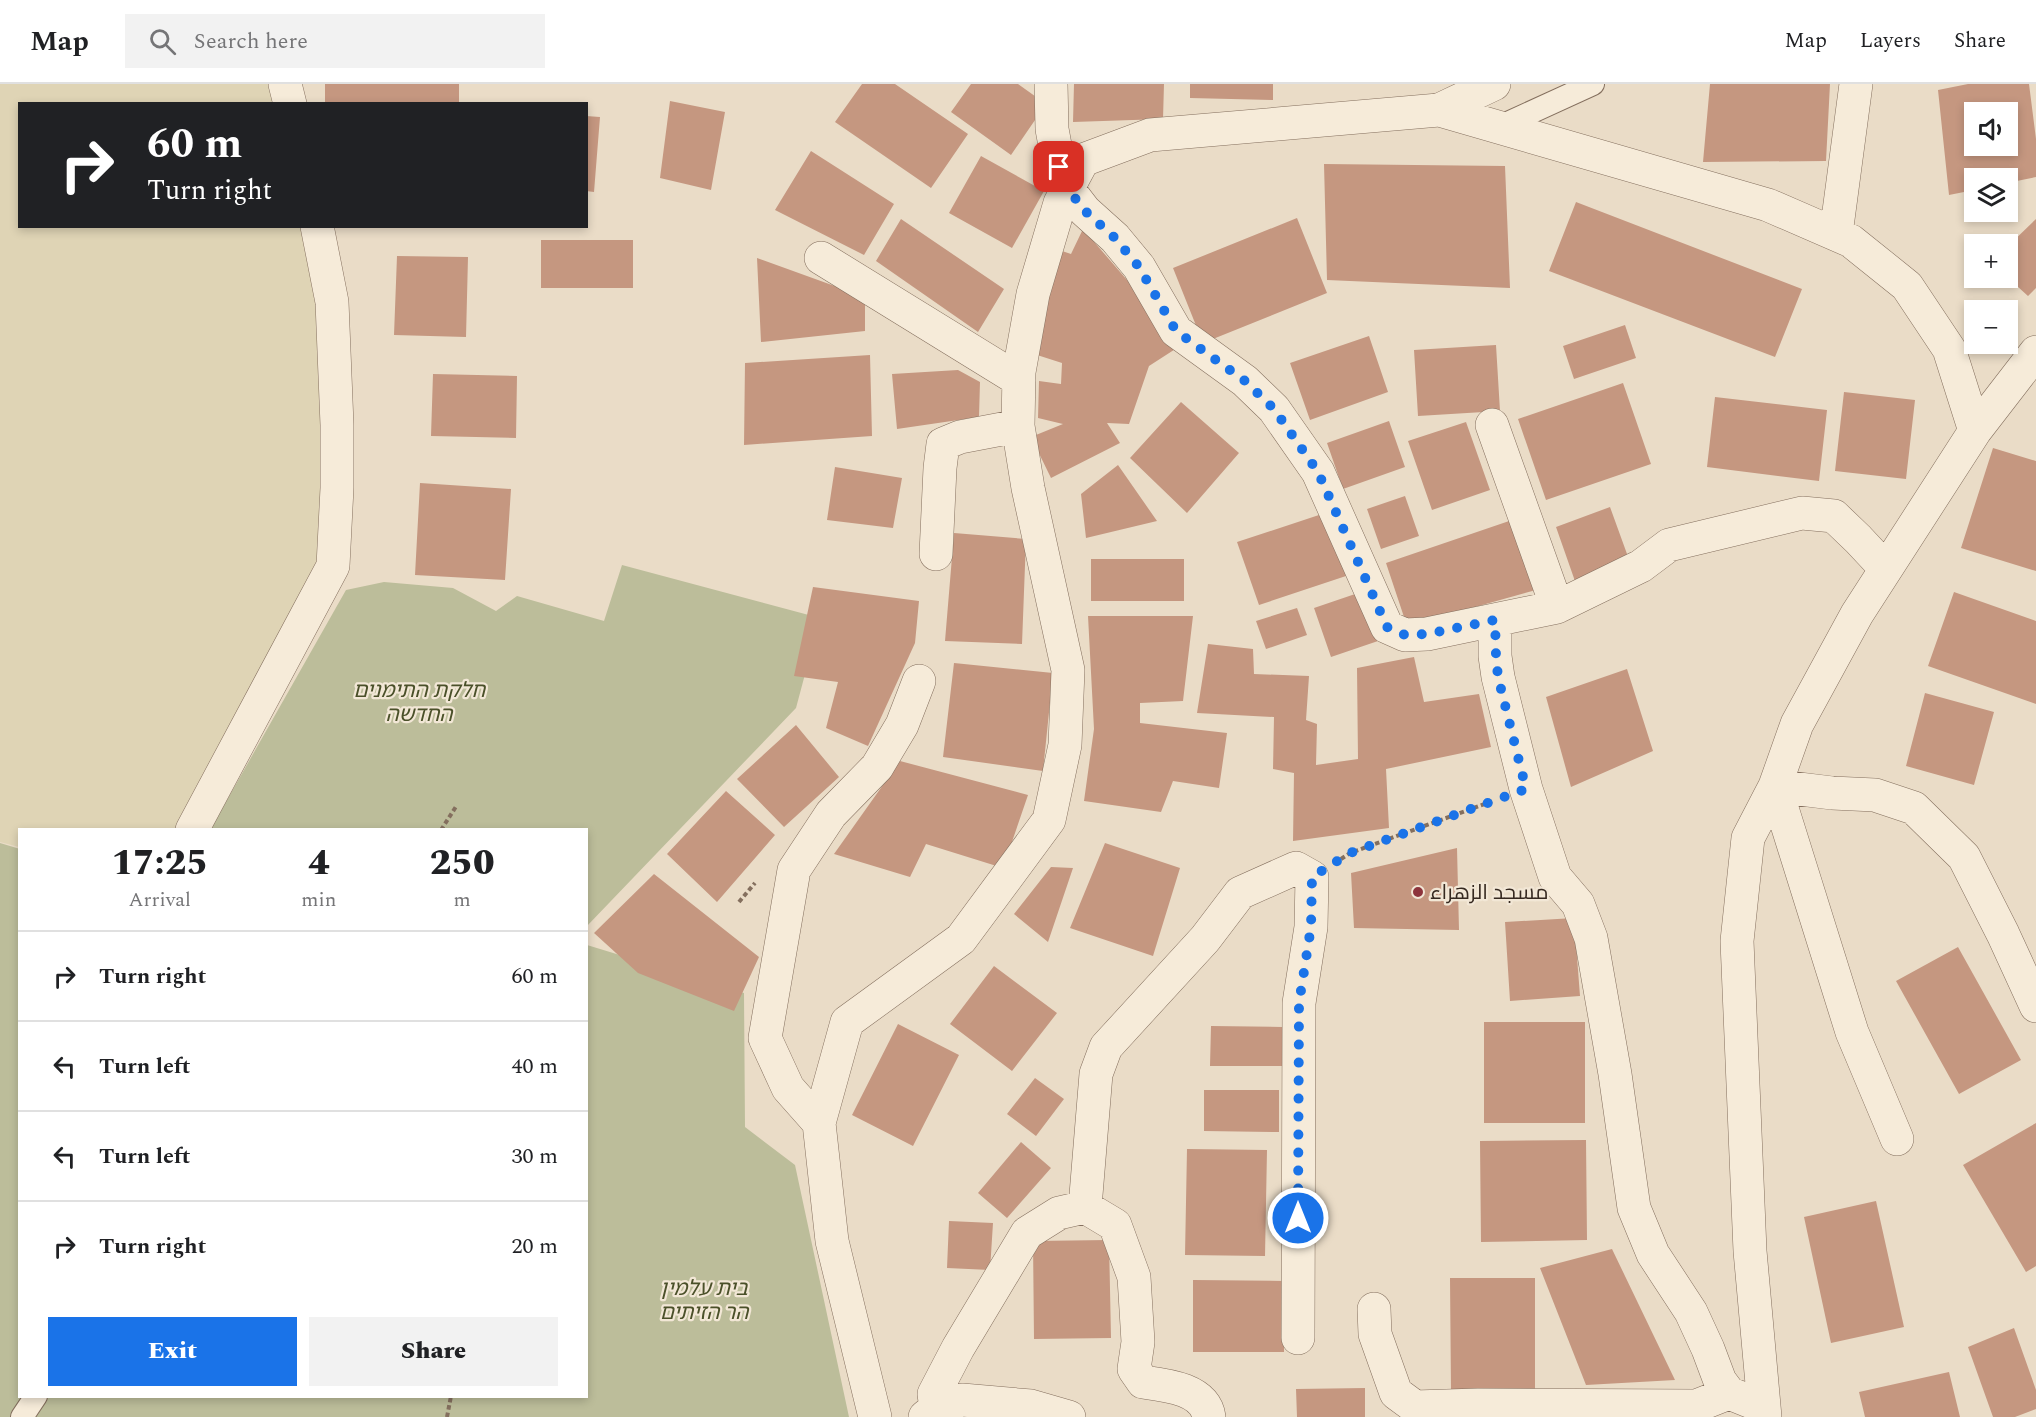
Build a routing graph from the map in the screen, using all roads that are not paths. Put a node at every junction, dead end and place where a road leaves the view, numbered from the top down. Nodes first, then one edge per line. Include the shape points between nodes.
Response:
1 (285, 84) edge
2 (1051, 84) edge
3 (1494, 84) edge
4 (1593, 84) edge
5 (1856, 84) edge
6 (290, 102) edge
7 (1439, 110) junction
8 (1499, 127) junction
9 (1068, 189) junction
10 (316, 228) edge
11 (1836, 234) junction
12 (821, 258) dead end
13 (2036, 352) edge
14 (1019, 380) junction
15 (1492, 425) dead end
16 (1018, 426) junction
17 (1975, 431) junction
18 (936, 554) dead end
19 (1886, 569) junction
20 (1557, 606) junction
21 (1495, 620) junction
22 (920, 681) dead end
23 (1775, 786) junction
24 (193, 828) edge
25 (2035, 1002) edge
26 (819, 1123) junction
27 (1897, 1139) dead end
28 (1085, 1207) junction
29 (1374, 1309) dead end
30 (1298, 1338) dead end
31 (1729, 1393) junction
32 (35, 1398) edge
33 (1764, 1412) edge
34 (930, 1413) edge
35 (22, 1417) edge
36 (875, 1417) edge
37 (1069, 1417) edge
38 (1209, 1417) edge

1 - 6 street
2 - 9 street via 1052,129 1059,167
3 - 7 street
4 - 8 lane
5 - 11 street
7 - 8 street
7 - 9 street via 1150,135 1083,160
8 - 11 street via 1768,205
9 - 14 street via 1060,203 1033,294
9 - 21 street via 1139,267 1176,331 1245,381 1274,409 1318,472 1387,627 1405,635 1427,634
10 - 24 street via 332,302 337,425 333,566
11 - 17 street via 1851,241 1907,286 1949,349
12 - 14 street
13 - 17 street
14 - 16 street
15 - 20 street
16 - 18 street via 943,444
16 - 26 street via 1068,670 1065,745 1049,820 961,939 847,1022
17 - 19 street
19 - 20 street via 1834,516 1802,513 1669,545 1641,566
19 - 23 street via 1797,724
20 - 21 street
21 - 31 street via 1498,677 1526,789 1555,877 1578,904 1591,938 1634,1208 1653,1254 1691,1312 1720,1381
22 - 26 street via 902,726 877,767 831,814 794,870 765,1038 788,1088
23 - 25 street via 1875,795 1914,808 1964,858
23 - 27 street via 1852,1032
23 - 33 street via 1748,838 1737,941 1750,1251
26 - 36 street via 832,1241
28 - 30 street via 1096,1074 1106,1047 1205,939 1240,893 1296,868 1312,877 1311,927 1299,1003
28 - 34 street via 1059,1213 1027,1233 958,1348 934,1394
28 - 38 street via 1115,1225 1134,1277 1138,1342 1134,1369 1143,1382 1171,1386 1196,1396 1208,1408
29 - 31 street via 1375,1334 1396,1393 1415,1407 1696,1406
31 - 33 street
32 - 35 lane
34 - 37 street via 963,1400 1031,1406

